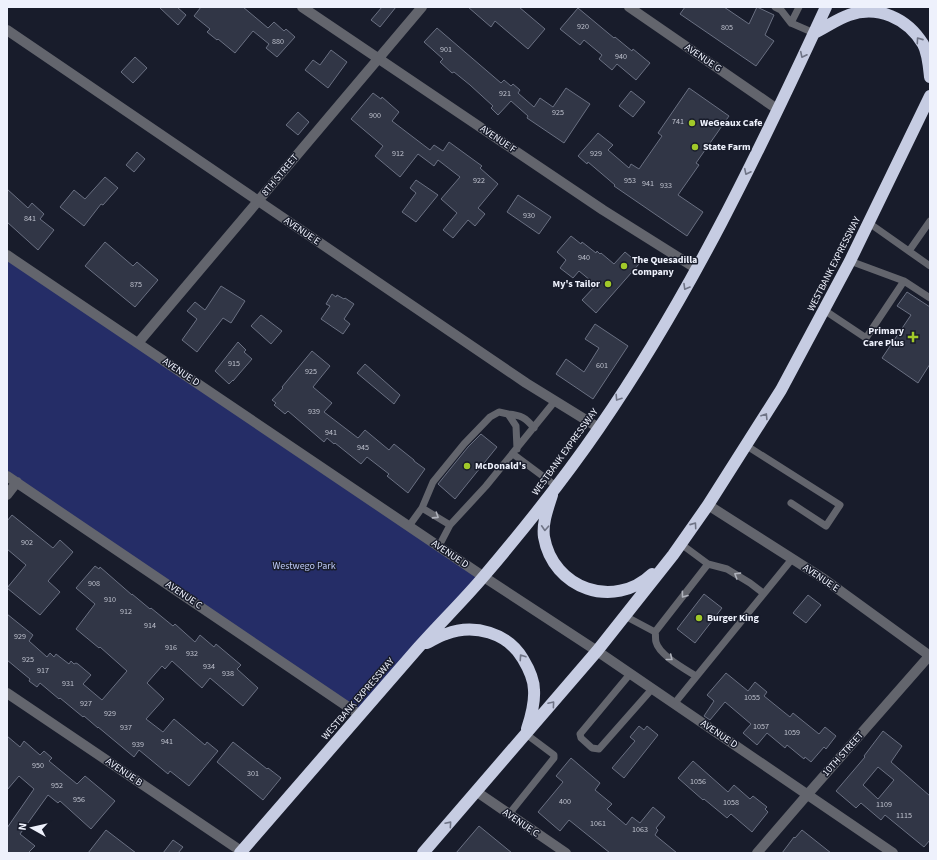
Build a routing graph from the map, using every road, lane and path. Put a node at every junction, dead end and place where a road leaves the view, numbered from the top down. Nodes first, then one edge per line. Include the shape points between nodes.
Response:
1 (302, 7) edge
2 (422, 7) edge
3 (629, 7) edge
4 (775, 7) edge
5 (799, 7) edge
6 (826, 7) edge
7 (791, 22) junction
8 (7, 30) edge
9 (814, 33) junction
10 (378, 58) junction
11 (930, 78) edge
12 (930, 97) edge
13 (777, 109) junction
14 (258, 201) junction
15 (930, 221) edge
16 (868, 223) junction
17 (909, 251) junction
18 (7, 255) edge
19 (850, 261) junction
20 (930, 266) edge
21 (697, 269) junction
22 (904, 281) junction
23 (930, 298) edge
24 (824, 310) junction
25 (138, 343) junction
26 (555, 401) junction
27 (508, 414) junction
28 (534, 428) junction
29 (599, 428) junction
30 (747, 446) junction
31 (515, 451) junction
32 (7, 476) edge
33 (17, 482) junction
34 (555, 488) junction
35 (7, 495) edge
36 (791, 503) dead end
37 (708, 505) junction
38 (422, 508) junction
39 (450, 525) junction
40 (409, 526) junction
41 (681, 544) junction
42 (439, 546) junction
43 (673, 555) junction
44 (792, 559) junction
45 (708, 564) junction
46 (484, 577) junction
47 (764, 593) junction
48 (625, 616) junction
49 (655, 632) junction
50 (420, 646) junction
51 (597, 651) junction
52 (930, 656) edge
53 (630, 674) junction
54 (696, 676) junction
55 (652, 689) junction
56 (7, 693) edge
57 (674, 704) junction
58 (360, 714) junction
59 (526, 734) junction
60 (477, 792) junction
61 (807, 795) junction
62 (509, 814) junction
63 (241, 852) edge
64 (424, 853) edge
65 (566, 853) edge
66 (758, 853) edge
67 (893, 853) edge

1 - 10 street, AVENUE F
2 - 10 street, 8TH STREET
3 - 13 street, AVENUE G
4 - 7 lane
5 - 7 lane
6 - 9 highway, WESTBANK EXPRESSWAY
7 - 9 lane
8 - 14 street, AVENUE E
11 -> 9 highway via 923,45 903,22 886,13 868,11 849,15
9 -> 13 highway, WESTBANK EXPRESSWAY
10 - 14 street, 8TH STREET
10 - 21 street, AVENUE F via 603,210
11 - 12 highway
12 - 16 highway, WESTBANK EXPRESSWAY
13 -> 21 highway, WESTBANK EXPRESSWAY
14 - 25 street, 8TH STREET
14 - 26 street, AVENUE E
15 - 17 lane
16 - 17 lane
16 - 19 highway, WESTBANK EXPRESSWAY
17 - 20 lane
18 - 25 street, AVENUE D
19 - 22 lane
19 - 24 highway, WESTBANK EXPRESSWAY
21 -> 29 highway, WESTBANK EXPRESSWAY
22 - 23 lane
22 - 24 lane via 866,338
30 -> 24 highway, WESTBANK EXPRESSWAY
25 - 40 street, AVENUE D
26 - 28 lane
26 - 29 street, AVENUE E
27 - 28 lane via 526,418
27 - 31 lane via 516,426
27 - 38 lane via 499,412 490,417 464,444 433,482
28 - 31 lane
29 - 34 highway, WESTBANK EXPRESSWAY
30 - 36 lane via 840,505 826,526
30 - 37 highway, WESTBANK EXPRESSWAY
31 - 34 lane
31 - 39 lane
32 - 33 street, AVENUE C
33 - 35 street
33 - 58 street, AVENUE C
34 -> 43 highway via 545,517 544,536 551,557 569,580 597,591 628,589 646,580
34 - 46 highway, WESTBANK EXPRESSWAY
41 -> 37 highway, WESTBANK EXPRESSWAY
37 - 44 street, AVENUE E
38 -> 39 lane
38 - 40 lane
39 - 42 lane
40 - 42 street, AVENUE D
41 - 43 highway, WESTBANK EXPRESSWAY
41 - 45 lane
42 - 46 street, AVENUE D
43 - 48 highway, WESTBANK EXPRESSWAY
44 - 47 lane
44 - 52 street, AVENUE E via 824,579
47 -> 45 lane via 727,569
45 -> 49 lane
46 - 50 highway, WESTBANK EXPRESSWAY
46 - 51 street, AVENUE D
47 - 54 lane
48 - 49 lane
48 - 51 highway, WESTBANK EXPRESSWAY
49 -> 54 lane via 660,650
50 - 58 highway, WESTBANK EXPRESSWAY
59 -> 50 highway via 533,710 534,690 530,671 511,644 499,636 472,629 446,633
51 - 53 street, AVENUE D
59 -> 51 highway, WESTBANK EXPRESSWAY
52 - 61 street, 10TH STREET
53 - 55 street, AVENUE D
53 - 55 lane via 580,734 592,748 599,749
54 - 57 lane
55 - 57 street, AVENUE D
56 - 63 street, AVENUE B
57 - 61 street, AVENUE D
58 - 63 highway, WESTBANK EXPRESSWAY
59 - 60 highway, WESTBANK EXPRESSWAY
59 - 62 lane via 554,755 554,758
60 - 62 street, AVENUE C
64 -> 60 highway, WESTBANK EXPRESSWAY
61 - 66 street, 10TH STREET
61 - 67 street, AVENUE D
62 - 65 street, AVENUE C

